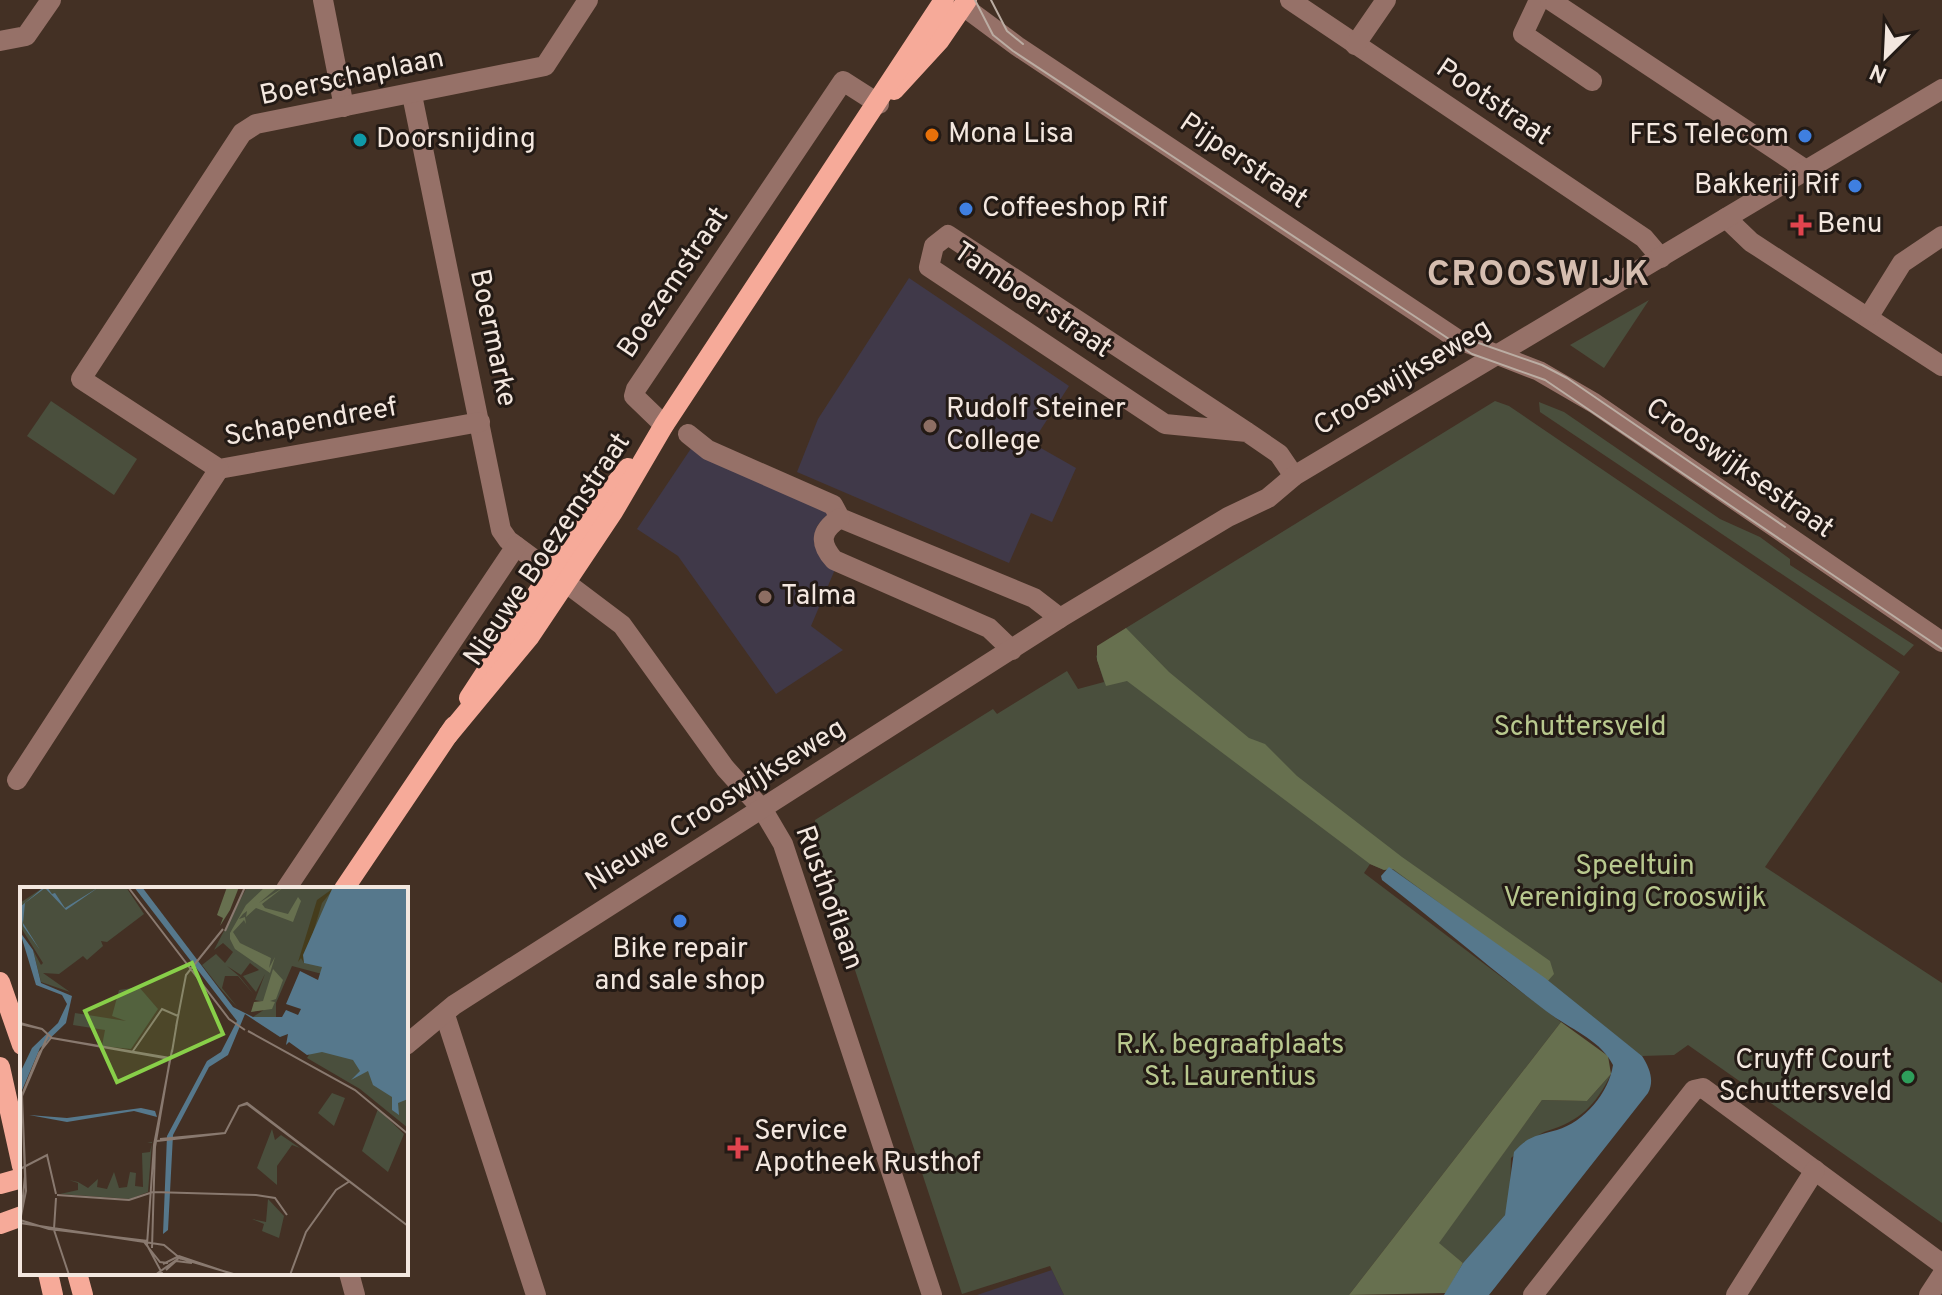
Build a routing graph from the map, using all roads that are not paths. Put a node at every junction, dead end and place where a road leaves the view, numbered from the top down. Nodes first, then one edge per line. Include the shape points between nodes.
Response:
1 (51, 0) edge
2 (323, 0) edge
3 (588, 0) edge
4 (1290, 0) edge
5 (1386, 0) edge
6 (1539, 0) edge
7 (1550, 0) edge
8 (957, 1) edge
9 (0, 41) edge
10 (1355, 45) junction
11 (1592, 81) dead end
12 (1942, 89) edge
13 (412, 95) junction
14 (879, 104) junction
15 (344, 107) junction
16 (1806, 170) junction
17 (1726, 218) junction
18 (1942, 236) edge
19 (1661, 258) junction
20 (1869, 316) junction
21 (1497, 355) junction
22 (1942, 366) edge
23 (81, 379) joint
24 (480, 422) junction
25 (664, 425) junction
26 (1247, 432) junction
27 (688, 434) dead end
28 (219, 469) junction
29 (1294, 476) junction
30 (840, 518) junction
31 (516, 546) junction
32 (558, 576) junction
33 (1060, 618) junction
34 (1942, 642) edge
35 (1012, 650) junction
36 (17, 780) dead end
37 (763, 810) junction
38 (287, 887) edge
39 (345, 887) edge
40 (0, 982) edge
41 (445, 1015) junction
42 (20, 1039) edge
43 (408, 1043) edge
44 (0, 1067) edge
45 (20, 1157) edge
46 (1815, 1170) junction
47 (20, 1179) edge
48 (0, 1184) edge
49 (20, 1217) edge
50 (0, 1224) edge
51 (1942, 1264) edge
52 (48, 1275) edge
53 (78, 1275) edge
54 (350, 1275) edge
55 (1942, 1275) edge
56 (53, 1295) edge
57 (83, 1295) edge
58 (355, 1295) edge
59 (536, 1295) edge
60 (932, 1295) edge
61 (1533, 1295) edge
62 (1736, 1295) edge
63 (1929, 1295) edge

1 - 9 street via 26,36
2 - 15 street
3 - 13 street, Boerschaplaan via 545,66
4 - 10 street, Pootstraat
5 - 10 street
6 - 11 street via 1523,34
7 - 16 street
8 - 14 main road via 920,65
8 - 21 street, Pijperstraat via 1438,327
10 - 19 street, Pootstraat via 1644,238
12 - 16 street, Crooswijkseweg
13 - 15 street, Boerschaplaan
13 - 24 street, Boermarke
14 - 25 main road
14 - 25 street, Boezemstraat via 843,81 636,389 634,396
15 - 23 street, Boerschaplaan via 256,124 242,133
16 - 17 street, Crooswijkseweg
17 - 19 street, Crooswijkseweg
17 - 20 street via 1751,242
18 - 20 street via 1902,263
19 - 21 street, Crooswijkseweg
20 - 22 street
21 - 29 street, Crooswijkseweg
21 - 34 street, Crooswijksestraat via 1539,371 1594,403
23 - 28 street, Schapendreef
24 - 28 street, Schapendreef
24 - 31 street, Boermarke via 501,530
25 - 32 main road, Nieuwe Boezemstraat via 610,489
26 - 26 street, Tamboerstraat via 948,235 934,246 929,267 1165,424
26 - 29 street, Tamboerstraat via 1279,454
27 - 30 street via 708,450 833,505
28 - 36 street
29 - 33 street, Crooswijkseweg via 1268,498
30 - 33 street via 1034,598
30 - 35 street via 823,536 824,548 834,560 989,628
31 - 32 street, Boermarke
31 - 38 street, Nieuwe Boezemstraat
32 - 37 street, Rusthoflaan via 622,625 725,768
32 - 39 main road, Nieuwe Boezemstraat via 484,672
33 - 35 street, Nieuwe Crooswijkseweg
35 - 37 street, Nieuwe Crooswijkseweg
37 - 41 street, Nieuwe Crooswijkseweg
37 - 60 street, Rusthoflaan via 783,844
40 - 42 main road
41 - 43 street, Nieuwe Crooswijkseweg
41 - 59 street
44 - 45 main road
46 - 51 street
46 - 61 street via 1703,1088 1694,1090
46 - 62 street
47 - 48 main road
49 - 50 main road
52 - 56 main road
53 - 57 main road
54 - 58 street
55 - 63 street

